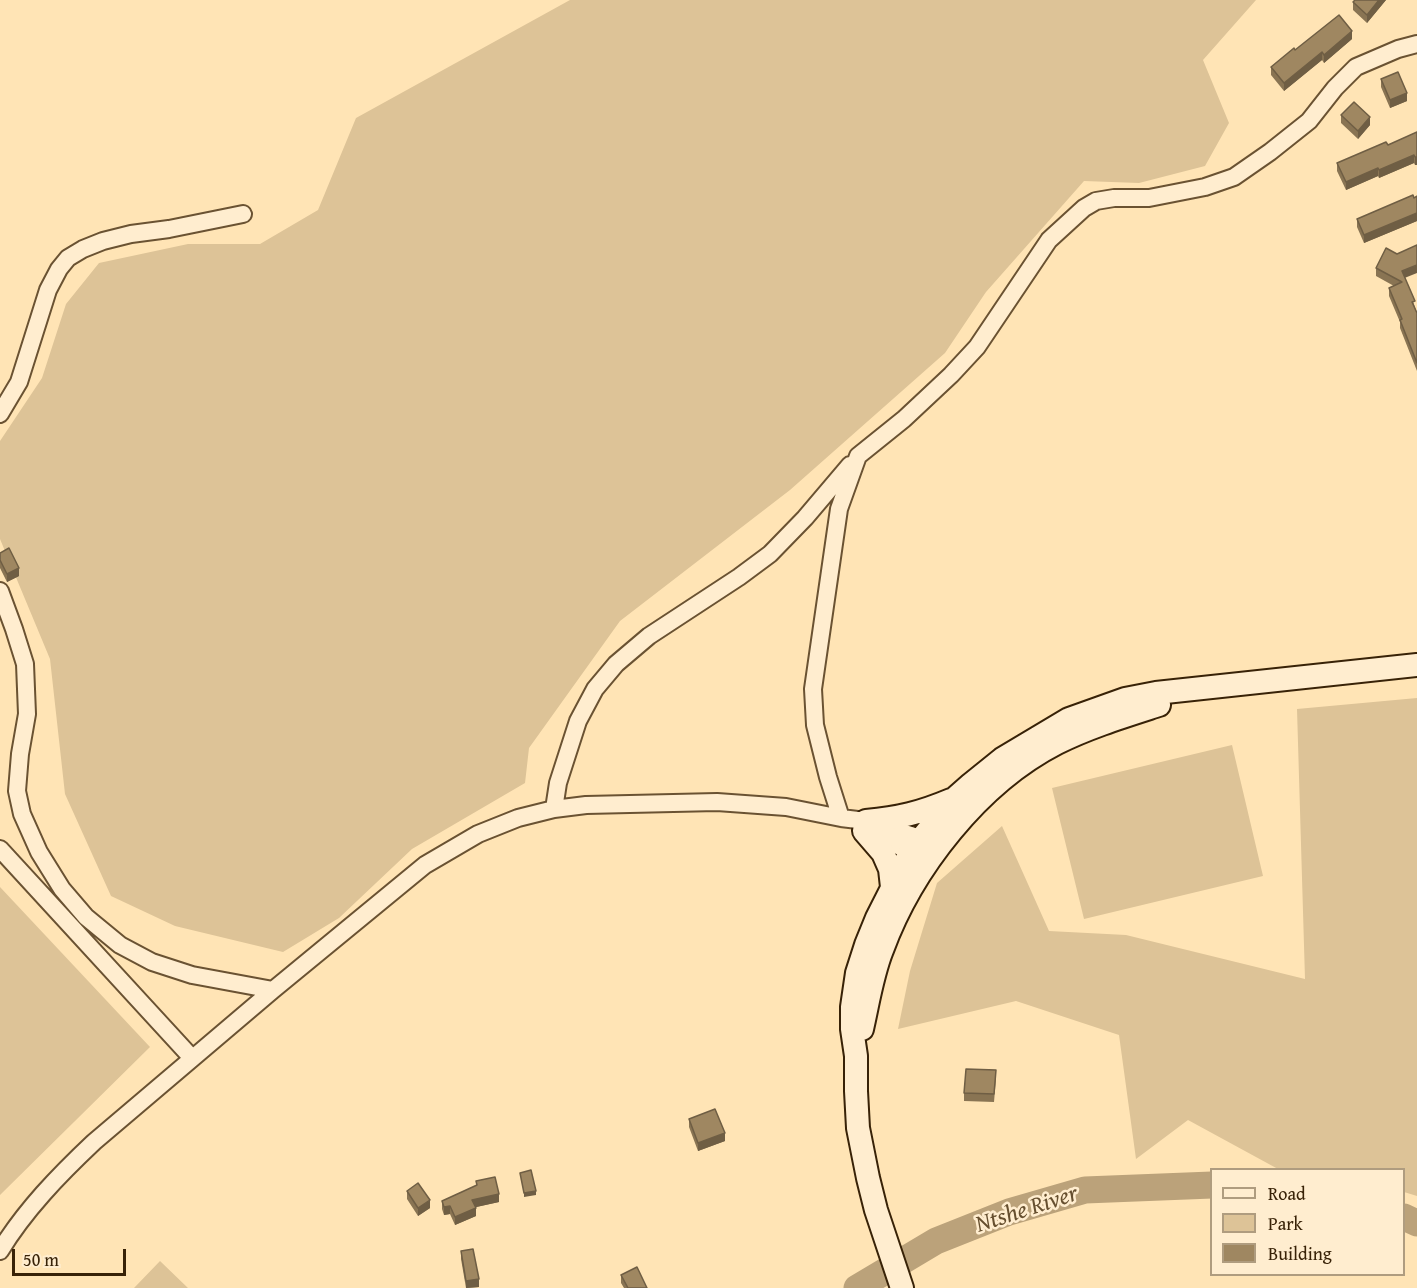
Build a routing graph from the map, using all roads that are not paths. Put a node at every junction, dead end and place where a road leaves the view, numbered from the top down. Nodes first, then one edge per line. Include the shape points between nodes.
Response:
1 (1417, 44) edge
2 (243, 214) dead end
3 (0, 414) edge
4 (858, 456) junction
5 (0, 591) edge
6 (1417, 665) edge
7 (1221, 686) junction
8 (954, 799) junction
9 (554, 809) junction
10 (855, 822) junction
11 (0, 849) edge
12 (925, 849) junction
13 (892, 887) junction
14 (273, 990) junction
15 (856, 1056) junction
16 (192, 1058) junction
17 (0, 1251) edge
18 (902, 1288) edge

1 - 4 street via 1356,67 1309,121 1234,177 1149,198 1096,201 1084,208 1049,240 977,347 904,419
2 - 3 street via 103,241 68,258 48,290 19,382
4 - 9 street via 770,554 649,636 594,689 578,721
4 - 10 street via 839,509 813,689 815,725 828,777
5 - 14 street via 26,664 27,714 17,791 22,814 39,852 62,889 86,917 120,945 152,962 192,975
6 - 7 street
7 - 8 street via 1125,699 1069,719 1002,759
7 - 12 street via 1121,717 1056,743 1000,781
8 - 10 street via 913,814
8 - 12 street
9 - 10 street via 717,802 786,807
9 - 14 street via 478,834 425,865
10 - 12 street
10 - 13 street via 883,853
11 - 16 street
12 - 13 street
12 - 15 street via 881,953
13 - 15 street via 857,972 852,1007
14 - 16 street
15 - 18 street via 858,1128 876,1210
16 - 17 street via 67,1167 25,1214

